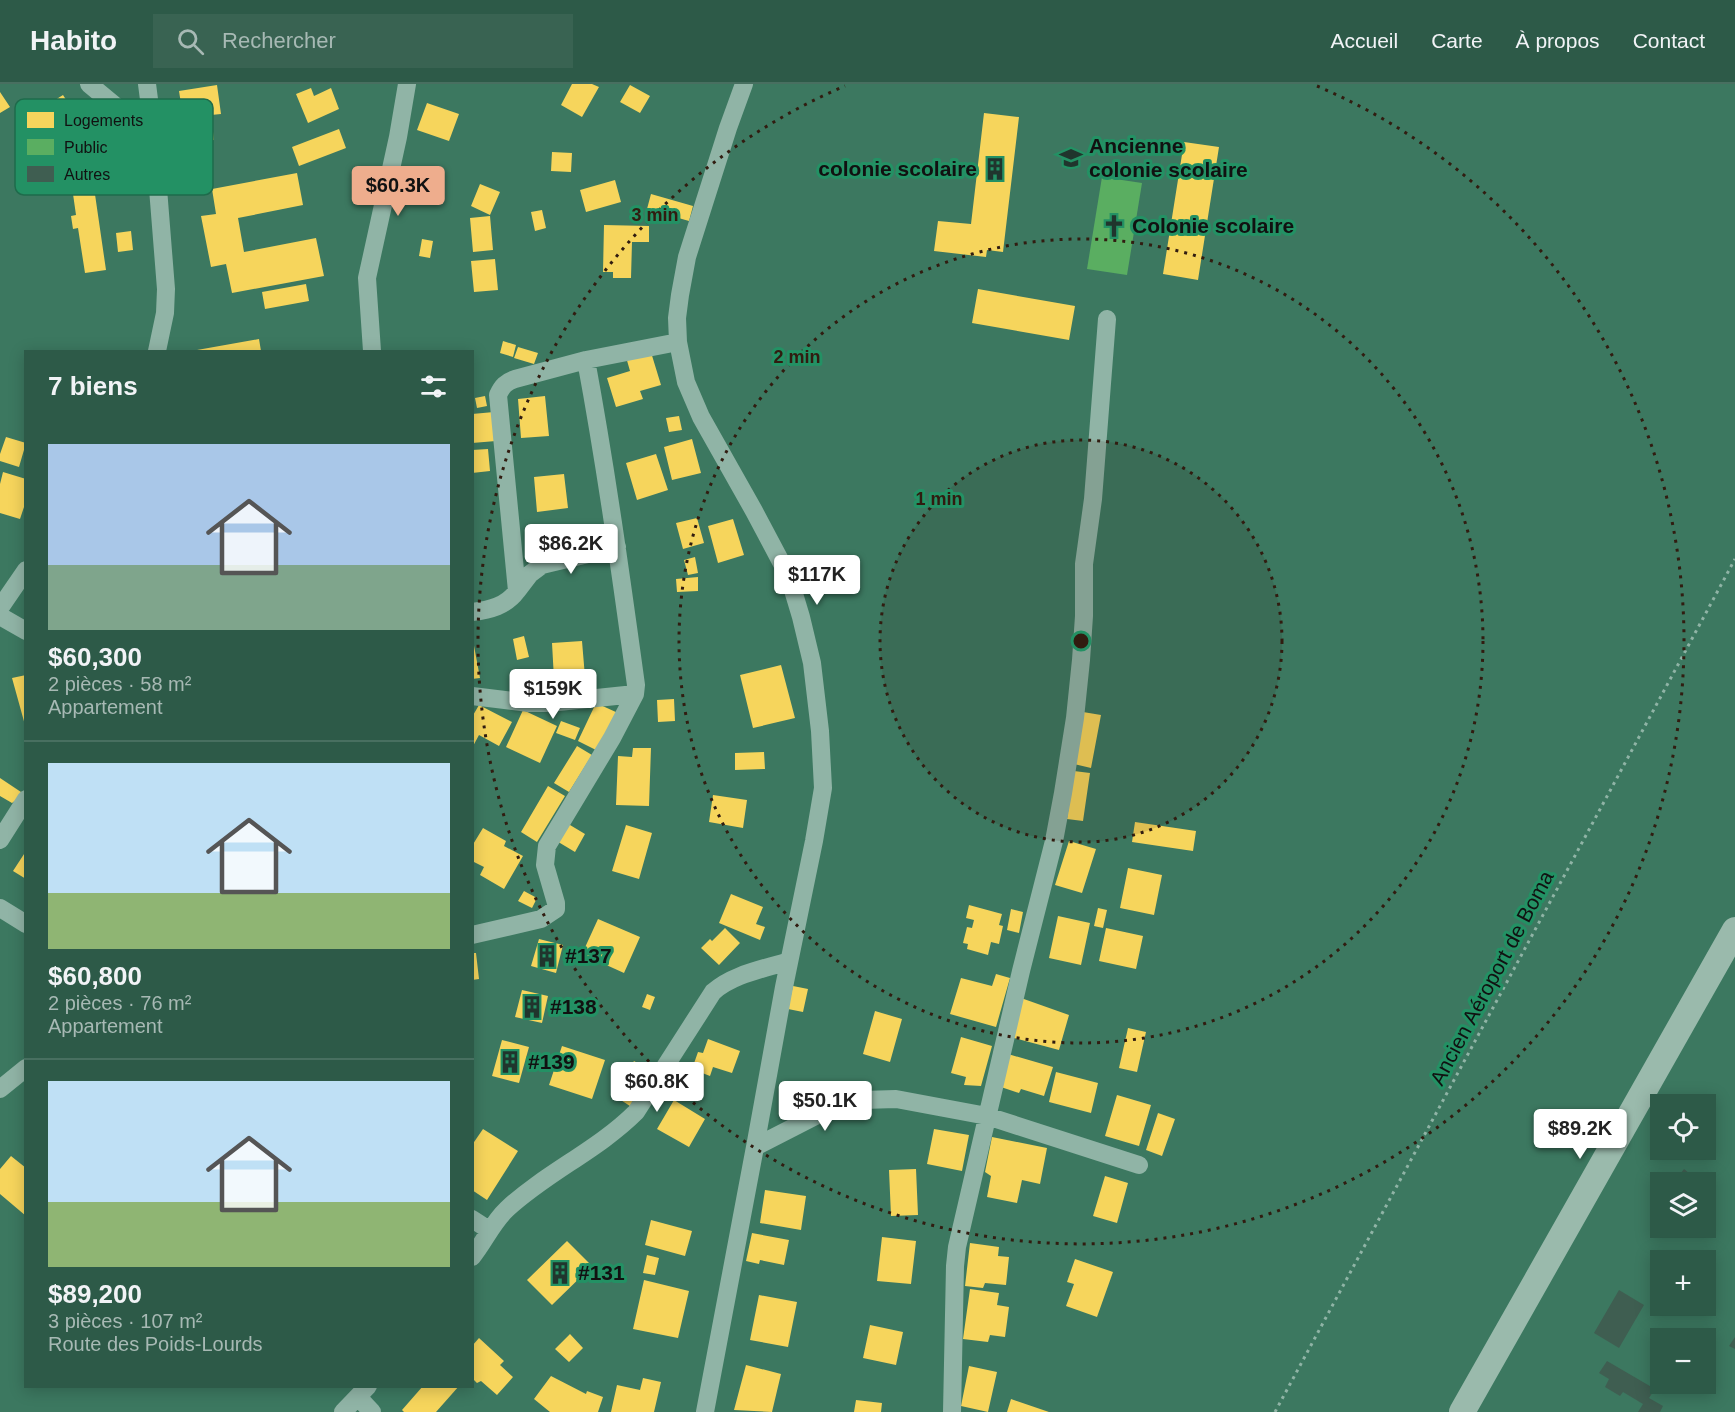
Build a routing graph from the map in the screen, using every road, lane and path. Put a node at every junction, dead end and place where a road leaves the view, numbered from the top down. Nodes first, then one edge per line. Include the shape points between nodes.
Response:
1 (89, 84) edge
2 (147, 84) edge
3 (407, 84) edge
4 (744, 84) edge
5 (107, 99) edge
6 (149, 99) edge
7 (159, 195) edge
8 (1107, 320) dead end
9 (678, 342) junction
10 (157, 350) edge
11 (372, 350) edge
12 (586, 360) junction
13 (617, 547) junction
14 (1735, 559) edge
15 (24, 573) edge
16 (517, 591) junction
17 (0, 608) edge
18 (474, 612) edge
19 (0, 616) edge
20 (24, 630) edge
21 (634, 694) junction
22 (474, 696) edge
23 (24, 803) edge
24 (0, 840) edge
25 (0, 908) edge
26 (24, 923) edge
27 (1735, 930) edge
28 (474, 935) edge
29 (789, 961) junction
30 (24, 1070) edge
31 (0, 1089) edge
32 (987, 1116) junction
33 (755, 1147) junction
34 (1139, 1165) dead end
35 (474, 1220) edge
36 (489, 1230) junction
37 (474, 1254) edge
38 (363, 1391) edge
39 (343, 1412) edge
40 (372, 1412) edge
41 (705, 1412) edge
42 (952, 1412) edge
43 (1275, 1412) edge
44 (1462, 1412) edge

1 - 5 street
2 - 6 street
3 - 11 street via 367,278
4 - 9 street via 687,257 678,306
7 - 10 street via 166,289
8 - 32 street via 1084,564 1084,616 1075,718 1054,841
9 - 12 street
9 - 29 street via 686,382 701,417 789,577 812,663 823,788
12 - 13 street
12 - 16 street via 507,382 498,395
13 - 16 street via 542,565
13 - 21 street via 636,685
14 - 43 path, Ancien Aéroport de Boma
15 - 17 street
16 - 18 street via 501,605
19 - 20 street
21 - 22 street via 549,703
21 - 28 street via 547,846 545,865 556,909 541,919
23 - 24 street
25 - 26 street
27 - 44 street
29 - 33 street
29 - 36 street via 721,985 713,992 636,1112 620,1128 521,1197
30 - 31 street
32 - 33 street via 896,1099 863,1100 833,1107
32 - 34 street
32 - 42 street via 954,1266
33 - 41 street
35 - 36 street
36 - 37 street
38 - 39 street
38 - 40 street

